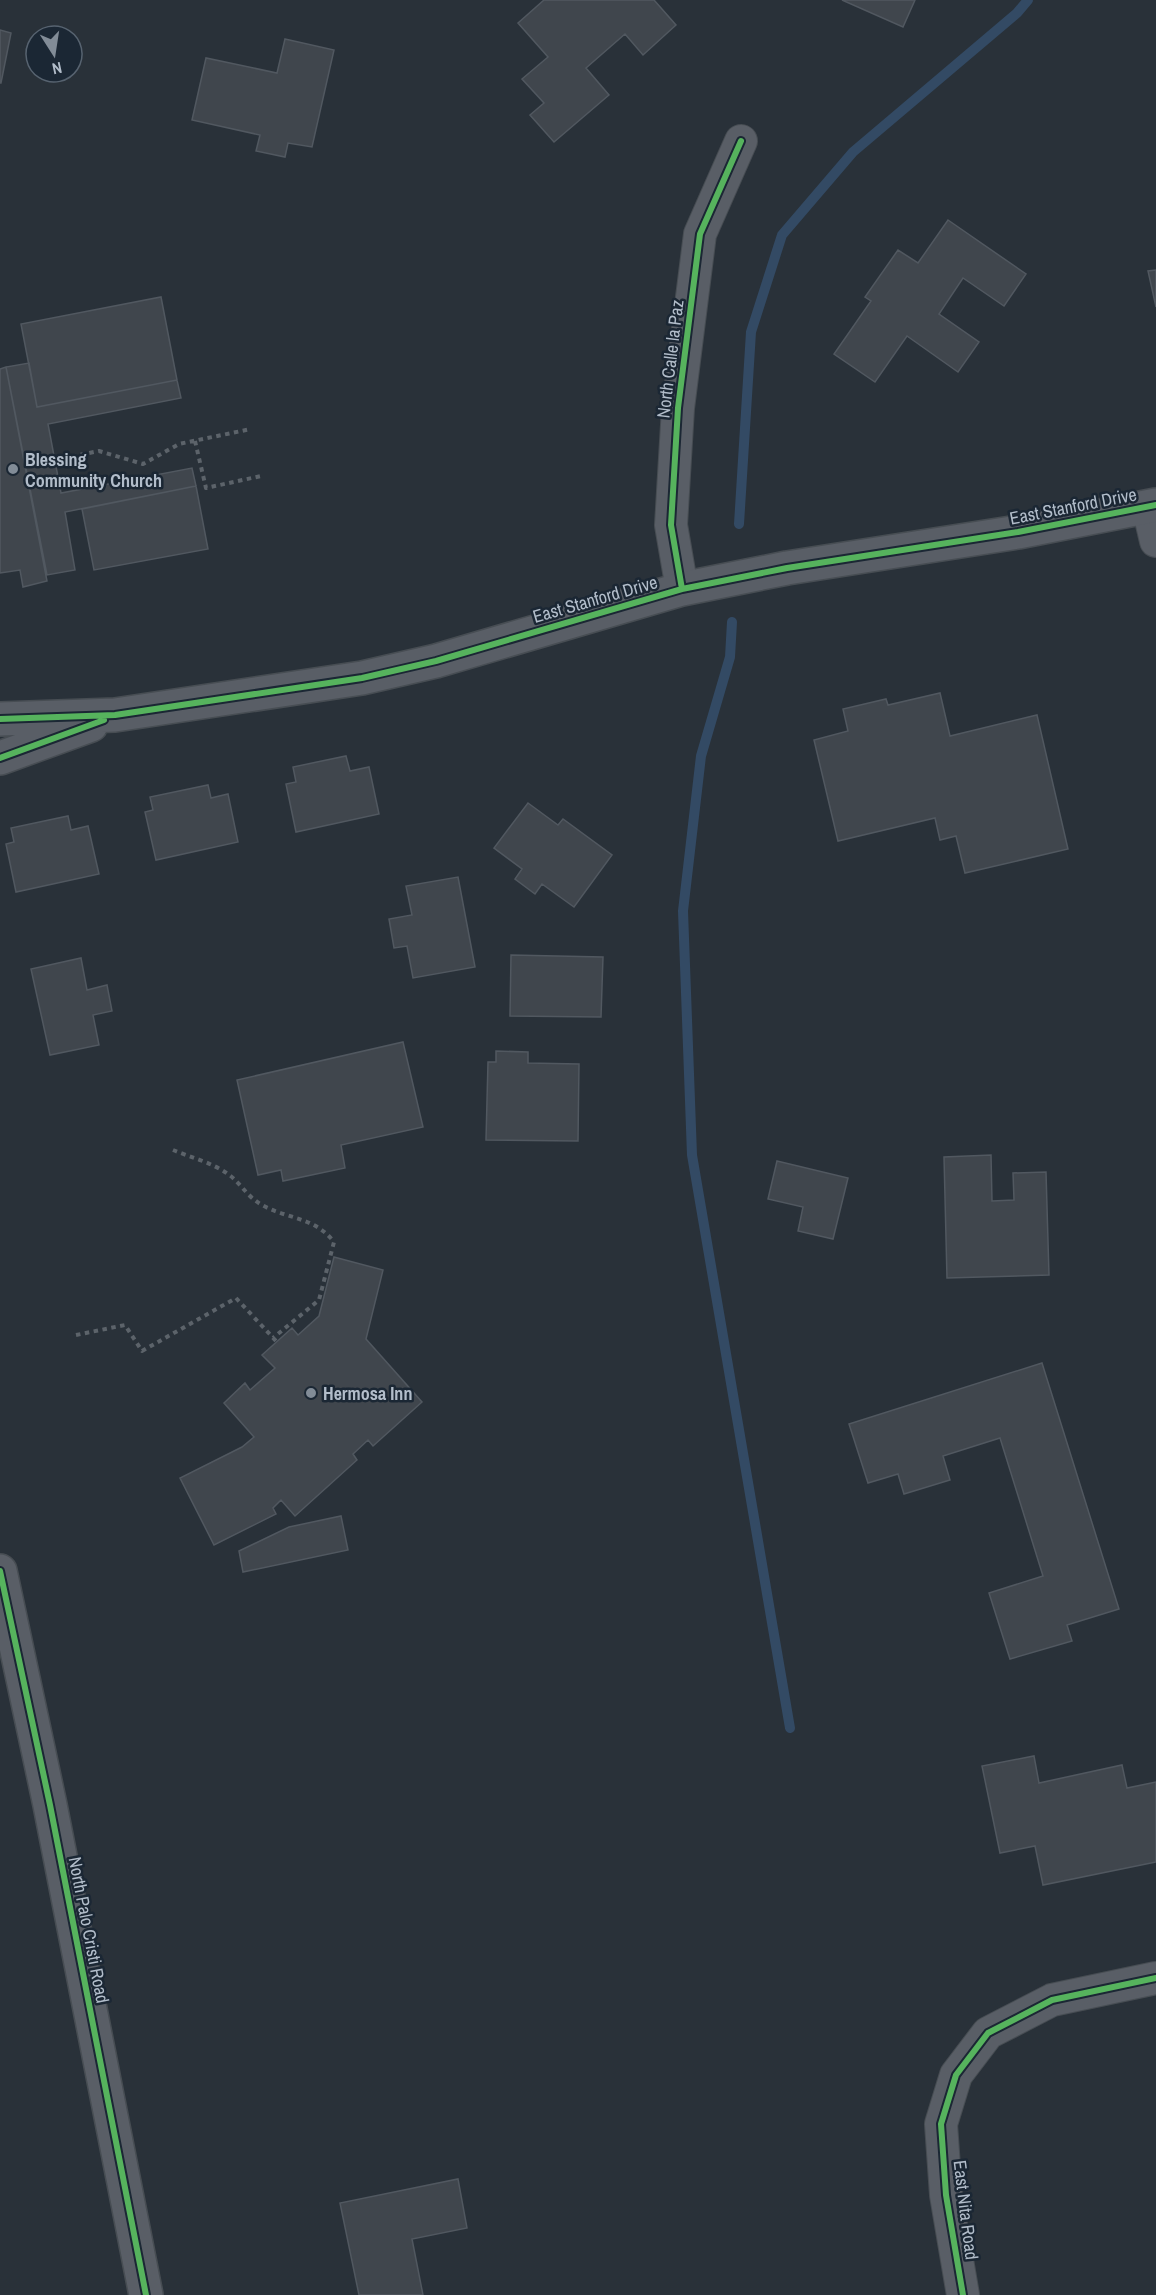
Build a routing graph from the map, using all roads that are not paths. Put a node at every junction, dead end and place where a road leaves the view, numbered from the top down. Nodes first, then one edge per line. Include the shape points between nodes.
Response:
1 (741, 141) dead end
2 (1152, 506) edge
3 (1156, 541) edge
4 (682, 589) junction
5 (115, 716) junction
6 (0, 719) edge
7 (0, 758) edge
8 (0, 1571) edge
9 (6, 1636) edge
10 (1156, 1978) edge
11 (146, 2295) edge
12 (963, 2295) edge

1 - 4 street, North Calle la Paz via 700,234 678,408 671,525
2 - 3 street
2 - 4 street, East Stanford Drive
4 - 5 street, East Stanford Drive via 436,661 362,678
5 - 6 street, East Stanford Drive
5 - 7 street, East Stanford Drive
8 - 9 street, North Palo Cristi Road
9 - 11 street, North Palo Cristi Road via 50,1805
10 - 12 street, East Nita Road via 1052,2000 988,2033 956,2075 941,2124 946,2195

